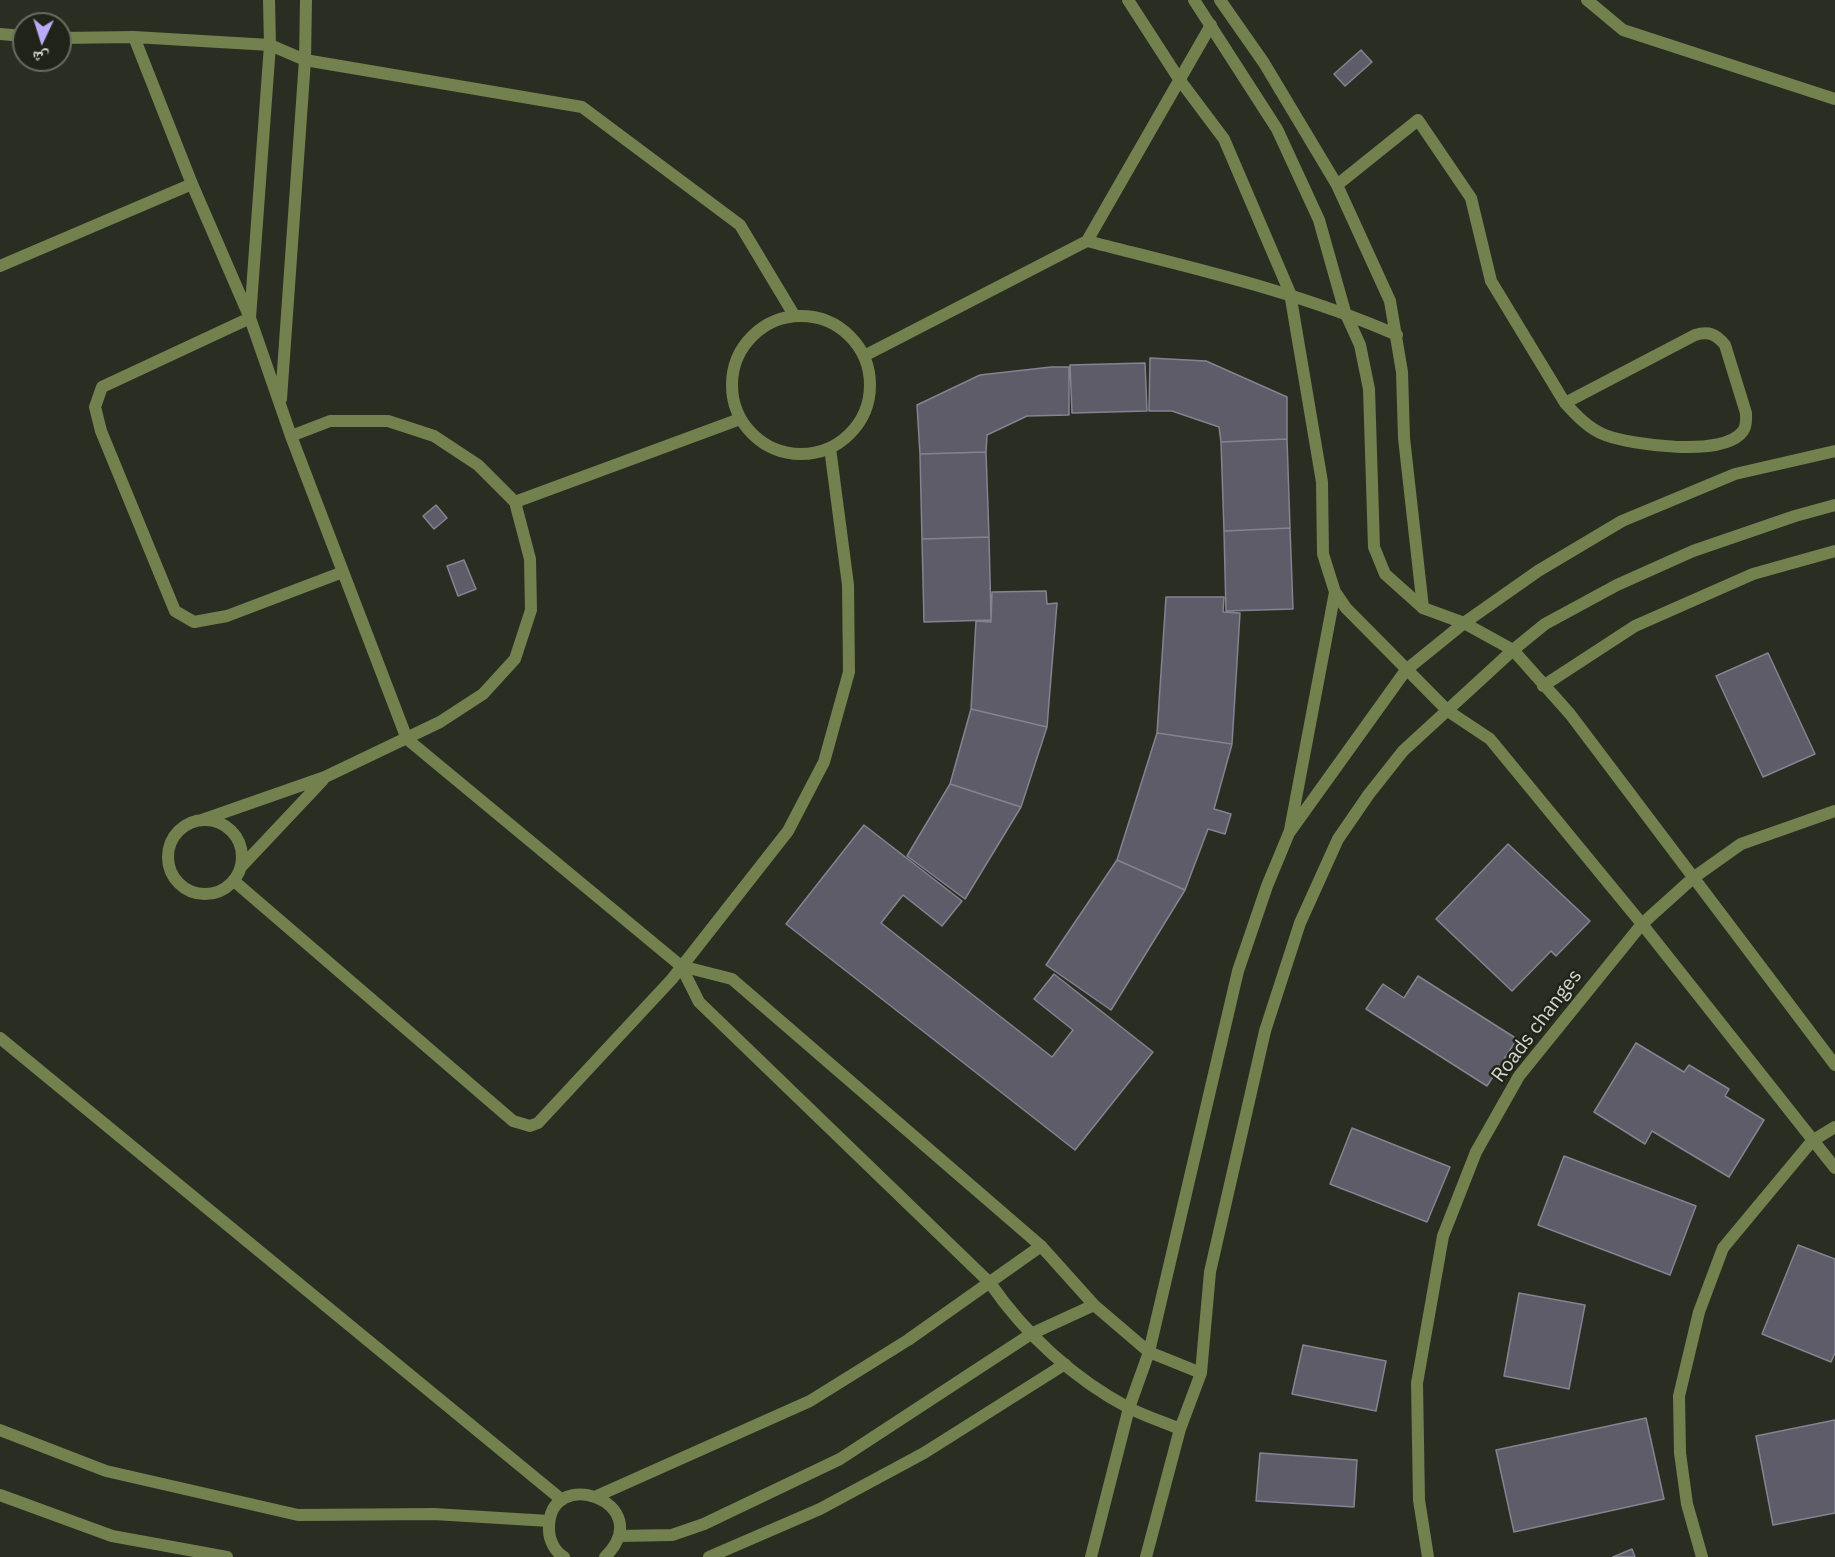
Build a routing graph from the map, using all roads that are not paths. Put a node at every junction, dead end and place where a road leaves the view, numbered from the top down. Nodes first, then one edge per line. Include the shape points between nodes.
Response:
1 (269, 0) edge
2 (306, 0) edge
3 (1128, 0) edge
4 (1194, 0) edge
5 (1220, 0) edge
6 (1587, 0) edge
7 (1211, 25) junction
8 (134, 37) junction
9 (72, 38) edge
10 (270, 45) junction
11 (305, 60) junction
12 (1179, 80) junction
13 (1835, 99) edge
14 (192, 184) junction
15 (1337, 186) junction
16 (1087, 241) junction
17 (0, 266) edge
18 (1290, 293) junction
19 (1345, 312) junction
20 (794, 315) junction
21 (250, 318) junction
22 (1397, 335) junction
23 (864, 356) junction
24 (1565, 404) junction
25 (281, 406) junction
26 (740, 419) junction
27 (291, 436) junction
28 (830, 448) junction
29 (1835, 451) edge
30 (515, 502) junction
31 (1835, 505) edge
32 (1835, 551) edge
33 (344, 572) junction
34 (1335, 592) junction
35 (1423, 608) junction
36 (1464, 623) junction
37 (1513, 650) junction
38 (1406, 670) junction
39 (1543, 686) junction
40 (1448, 711) junction
41 (407, 739) junction
42 (325, 777) junction
43 (1835, 811) edge
44 (202, 820) junction
45 (1289, 833) junction
46 (241, 867) junction
47 (1693, 878) junction
48 (234, 881) junction
49 (1642, 924) junction
50 (681, 966) junction
51 (0, 1038) edge
52 (1835, 1065) edge
53 (1835, 1127) edge
54 (1812, 1141) junction
55 (1835, 1168) edge
56 (1041, 1246) junction
57 (990, 1283) junction
58 (1094, 1305) junction
59 (1031, 1334) junction
60 (1149, 1352) junction
61 (1065, 1364) junction
62 (1201, 1373) junction
63 (1129, 1408) junction
64 (1180, 1429) junction
65 (0, 1430) edge
66 (0, 1495) edge
67 (597, 1496) junction
68 (562, 1500) junction
69 (549, 1521) junction
70 (619, 1536) junction
71 (227, 1557) edge
72 (564, 1557) edge
73 (605, 1557) edge
74 (709, 1557) edge
75 (1091, 1557) edge
76 (1146, 1557) edge
77 (1428, 1557) edge
78 (1702, 1557) edge

1 - 10 street
2 - 11 street
3 - 12 street
4 - 7 street
5 - 15 street via 1264,63
6 - 13 street via 1623,30
7 - 12 street
7 - 19 street via 1277,129 1319,220
8 - 9 street
8 - 10 street
8 - 14 street
10 - 11 street
10 - 21 street
11 - 20 street via 582,107 740,225
11 - 25 street
12 - 16 street
12 - 18 street via 1224,139
14 - 17 street
14 - 21 street
15 - 22 street via 1390,301
15 - 24 street via 1418,120 1471,198 1491,281
16 - 18 street
16 - 23 street
18 - 19 street
18 - 34 street via 1322,482 1323,554
19 - 22 street
19 - 35 street via 1360,345 1369,389 1374,547 1384,574
20 - 23 street via 835,324 852,338
20 - 26 street via 760,329 746,341 733,366 731,393
21 - 25 street
21 - 33 street via 102,387 96,407 101,431 175,611 194,622 227,616
22 - 35 street
23 - 28 street via 870,376 869,398 862,418 848,436
24 - 24 street via 1695,335 1711,333 1725,345 1746,424 1743,432 1730,440 1708,445 1644,445 1603,434
25 - 27 street
26 - 28 street via 756,439 779,451 805,455
26 - 30 street
27 - 30 street via 330,421 388,421 434,436 478,465
27 - 33 street
28 - 50 street via 848,585 849,672 824,762 789,831
29 - 36 street via 1735,474 1622,521 1538,571
30 - 41 street via 530,560 531,610 515,659 483,694
31 - 37 street via 1693,551 1628,580 1545,624
32 - 39 street via 1753,574 1635,626
33 - 41 street
34 - 38 street
34 - 45 street
35 - 36 street
36 - 37 street
36 - 38 street
37 - 39 street
37 - 40 street
38 - 40 street
38 - 45 street
39 - 47 street via 1570,714
40 - 49 street via 1490,738
40 - 62 street via 1403,751 1369,794 1338,839 1300,923 1265,1031 1210,1272
41 - 42 street
41 - 50 street
42 - 44 street
42 - 46 street
43 - 47 street, Roads changes via 1741,844
44 - 46 street via 219,823 234,833 242,849
44 - 48 street via 186,825 175,836 169,851 169,867 177,881 190,891 221,891
45 - 60 street via 1266,886 1238,971
46 - 48 street
47 - 49 street, Roads changes
47 - 52 street
48 - 50 street via 522,1125 538,1123 545,1116
49 - 54 street
49 - 77 street, Roads changes via 1519,1077 1476,1152 1443,1236 1417,1383 1419,1500
50 - 56 street via 732,979
50 - 57 street via 699,1002
51 - 68 street
53 - 54 street
54 - 55 street
54 - 78 street via 1723,1248 1686,1359 1679,1396 1680,1453 1687,1504
56 - 57 street
56 - 58 street
57 - 59 street
57 - 67 street via 810,1401
58 - 59 street
58 - 60 street
59 - 61 street
59 - 70 street via 840,1459 704,1524 672,1535
60 - 62 street
60 - 63 street
61 - 63 street
61 - 74 street via 924,1453 820,1509
62 - 64 street
63 - 64 street
63 - 75 street
64 - 76 street
65 - 69 street via 106,1471 298,1515 434,1514
66 - 71 street via 112,1536
67 - 68 street via 573,1494
67 - 70 street via 615,1512
68 - 69 street
69 - 72 street via 552,1545
70 - 73 street

